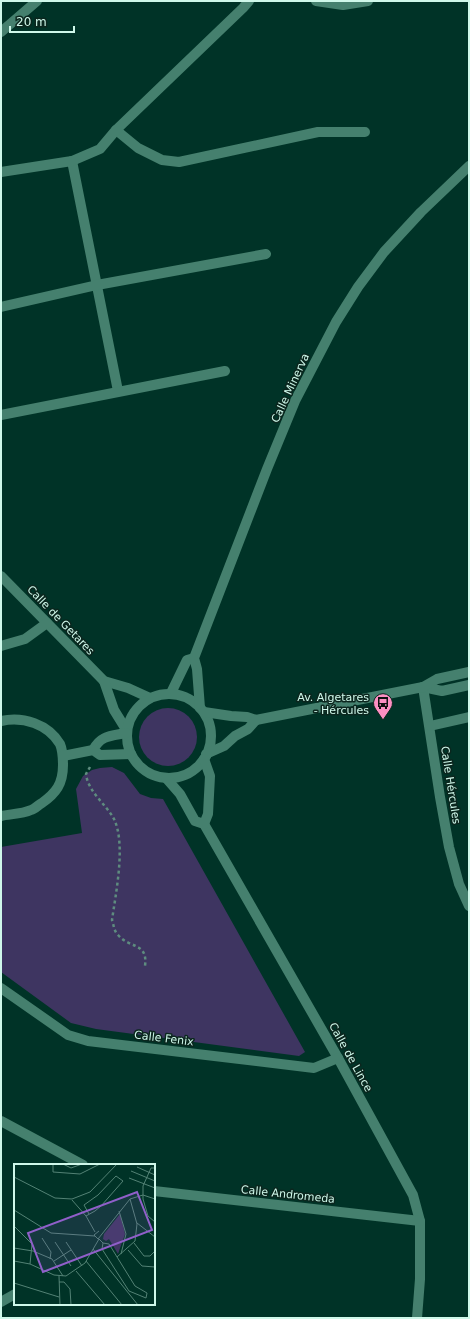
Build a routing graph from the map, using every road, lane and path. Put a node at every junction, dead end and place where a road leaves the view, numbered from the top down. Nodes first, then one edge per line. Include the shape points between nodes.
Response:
1 (37, 1) edge
2 (249, 1) edge
3 (316, 1) edge
4 (368, 1) edge
5 (1, 32) edge
6 (116, 130) junction
7 (365, 132) dead end
8 (72, 161) junction
9 (469, 166) edge
10 (1, 172) edge
11 (266, 254) dead end
12 (97, 285) junction
13 (1, 307) edge
14 (225, 370) dead end
15 (118, 391) junction
16 (1, 415) edge
17 (1, 576) edge
18 (47, 623) junction
19 (1, 646) edge
20 (194, 658) junction
21 (469, 672) edge
22 (104, 681) junction
23 (469, 685) edge
24 (423, 687) junction
25 (171, 694) junction
26 (150, 698) junction
27 (202, 710) junction
28 (469, 717) edge
29 (256, 720) junction
30 (1, 721) edge
31 (430, 726) junction
32 (126, 732) junction
33 (93, 750) junction
34 (131, 754) junction
35 (63, 756) junction
36 (205, 757) junction
37 (166, 778) junction
38 (1, 816) edge
39 (204, 824) junction
40 (469, 906) edge
41 (145, 966) dead end
42 (1, 988) edge
43 (338, 1058) junction
44 (1, 1121) edge
45 (81, 1164) edge
46 (155, 1191) edge
47 (420, 1221) junction
48 (14, 1295) edge
49 (1, 1302) edge
50 (417, 1318) edge

1 - 5 street
2 - 6 street
3 - 4 street via 343,5
6 - 7 street via 138,148 162,160 179,162 318,132
6 - 8 street via 100,149
8 - 10 street
8 - 12 street
9 - 20 street, Calle Minerva via 420,212 384,252 336,322 292,408
11 - 12 street
12 - 13 street
12 - 15 street
14 - 15 street
15 - 16 street
17 - 18 street, Calle de Getares
18 - 19 street via 25,640
18 - 22 street, Calle de Getares
20 - 25 street, Calle Minerva via 187,660
20 - 27 street
21 - 24 street via 437,679
22 - 26 street, Calle de Getares
22 - 32 street, Calle de Getares via 114,710
23 - 24 street via 442,691
24 - 29 street
24 - 31 street, Calle Hércules
25 - 26 street via 160,694
25 - 27 street via 182,695 192,700
26 - 32 street via 134,712
27 - 29 street via 231,716 247,716
27 - 36 street via 210,727 211,738
28 - 31 street
29 - 36 street via 248,729
30 - 35 street via 22,719 40,725 52,734 60,745
31 - 40 street, Calle Hércules via 449,847 459,884
32 - 33 street via 106,737 97,742
32 - 34 street
33 - 34 street via 100,755
33 - 35 street
33 - 41 path via 93,765 88,770 86,779 114,820 119,840 119,863 112,920 114,930 122,939 144,952
34 - 37 street via 145,771
35 - 38 street via 63,776 59,788 48,799 31,810
36 - 37 street via 187,774
36 - 39 street via 210,776 208,814
37 - 39 street, Calle de Lince via 180,794 195,821
39 - 43 street, Calle de Lince
42 - 43 street, Calle Fenix via 68,1036 88,1041 314,1068
43 - 47 street, Calle de Lince via 413,1195
44 - 45 street
46 - 47 street, Calle Andromeda
47 - 50 street, Calle de Lince
48 - 49 street

